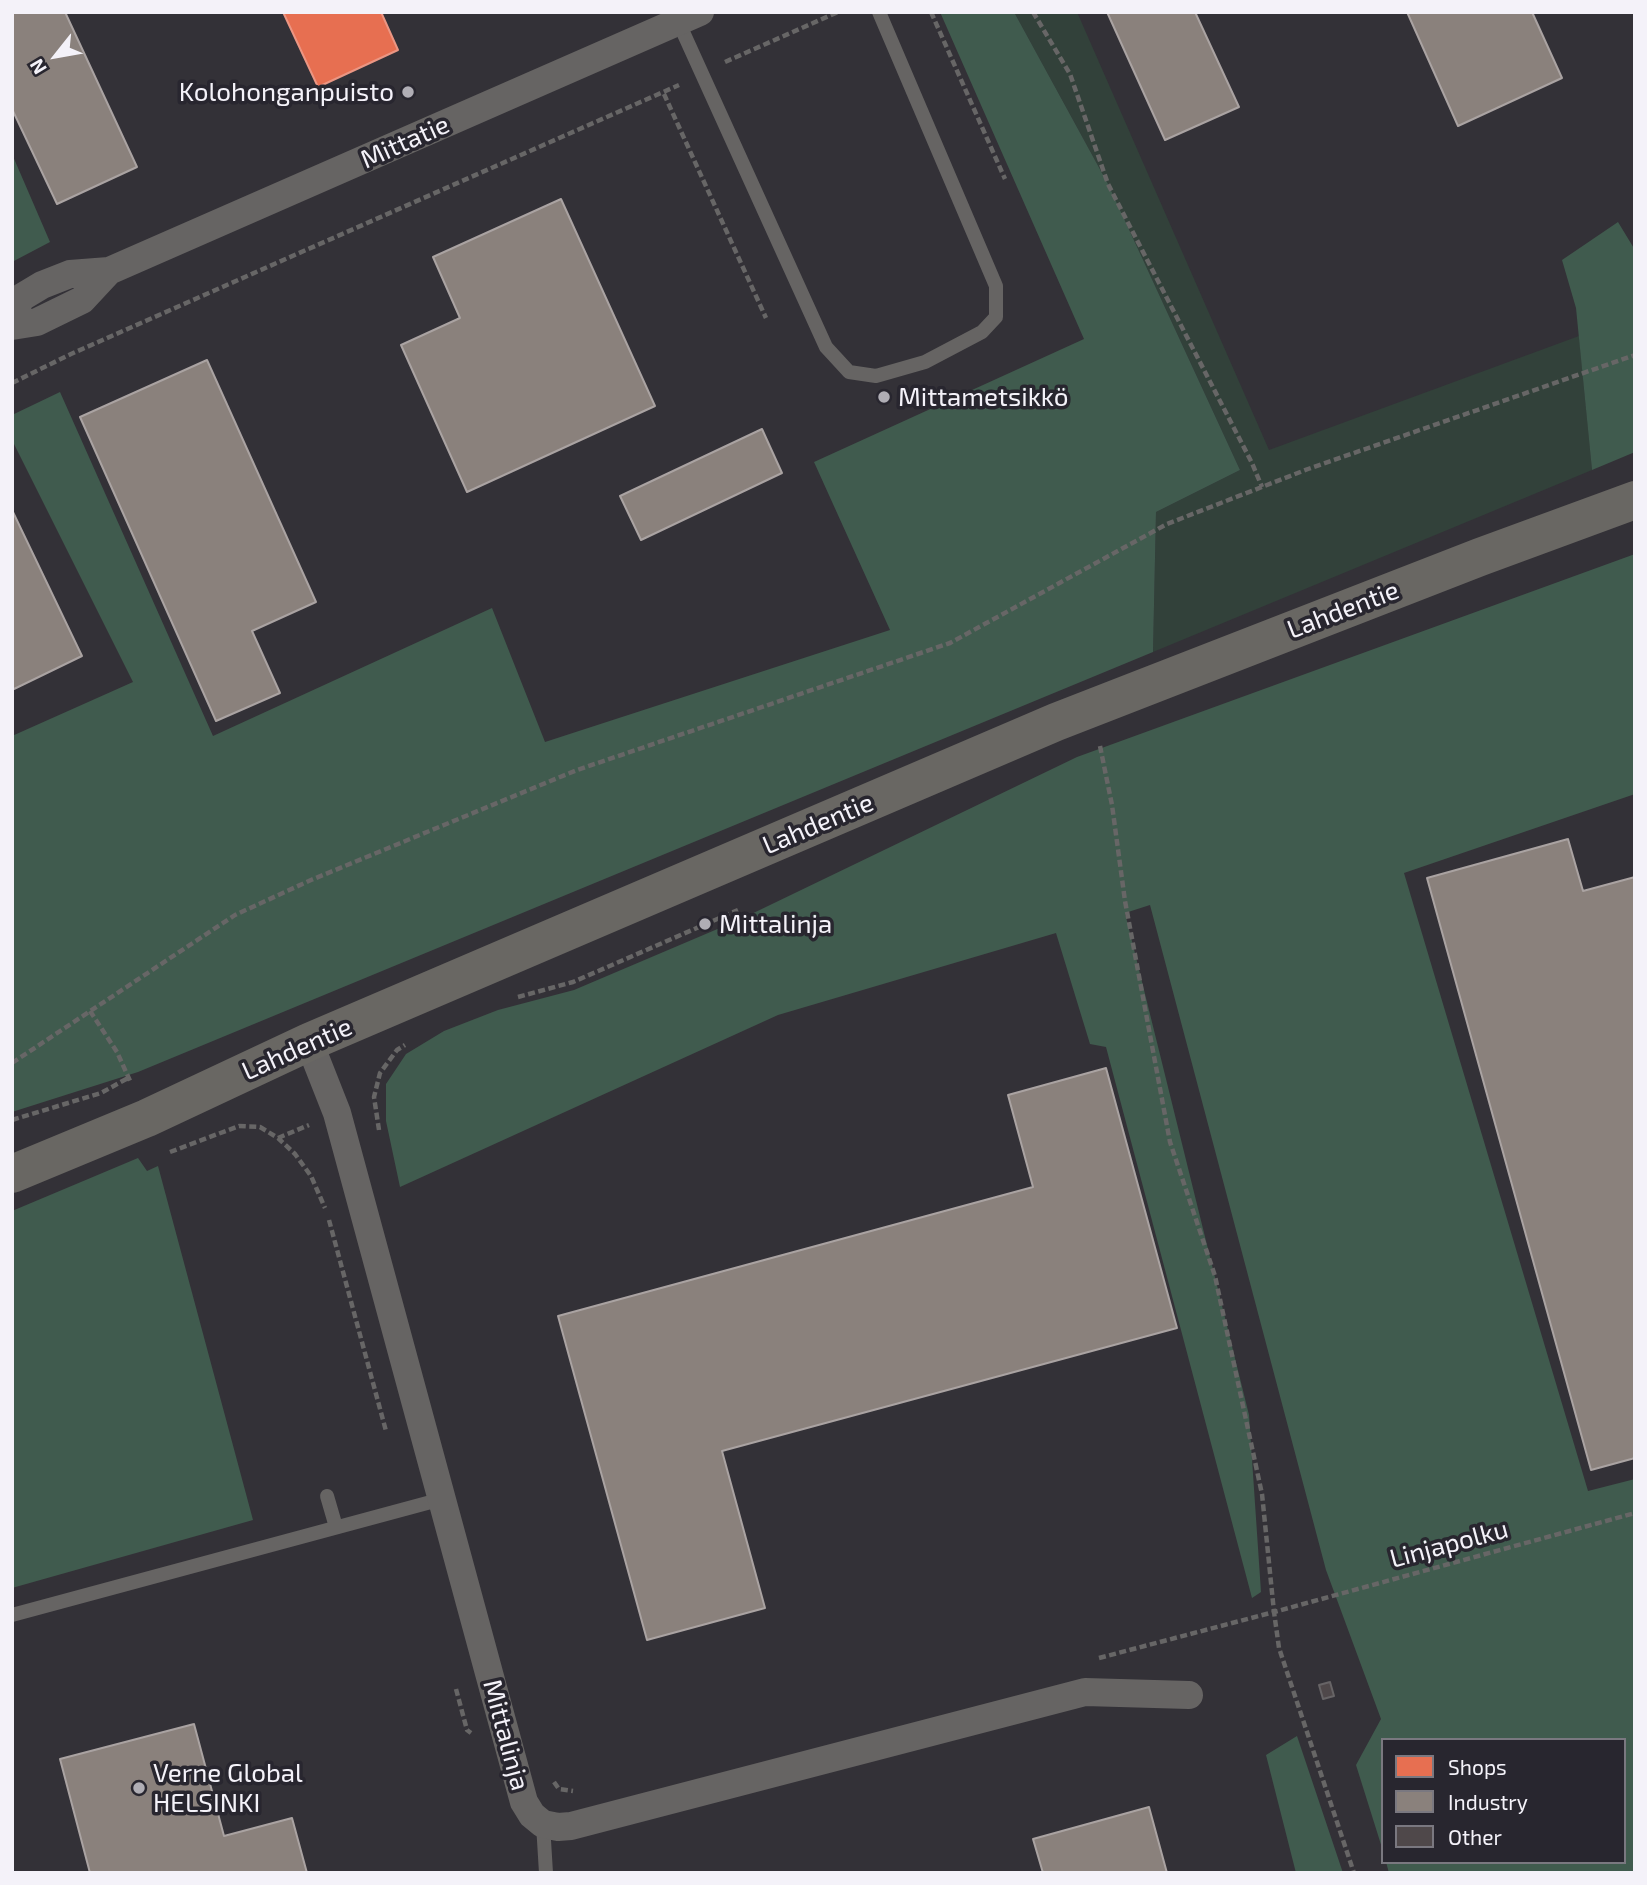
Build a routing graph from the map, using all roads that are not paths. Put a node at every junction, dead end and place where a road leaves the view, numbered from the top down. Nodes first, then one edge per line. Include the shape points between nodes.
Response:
1 (880, 12) edge
2 (689, 17) edge
3 (109, 271) junction
4 (12, 311) edge
5 (12, 326) edge
6 (1635, 500) edge
7 (309, 1042) junction
8 (12, 1174) edge
9 (327, 1496) dead end
10 (442, 1499) junction
11 (336, 1527) junction
12 (12, 1615) edge
13 (1189, 1695) dead end
14 (543, 1824) junction
15 (547, 1873) edge

1 - 2 lane via 996,286 996,317 982,332 925,362 876,376 849,372 826,347
2 - 3 street, Mittatie
3 - 4 street, Mittatie via 70,274 42,285 22,297
3 - 5 street, Mittatie via 82,300 37,322
6 - 7 main road, Lahdentie via 1084,711
7 - 8 main road, Lahdentie
7 - 10 street, Mittalinja via 337,1113
9 - 11 lane
10 - 11 lane
10 - 14 street, Mittalinja via 524,1802
11 - 12 lane
13 - 14 street, Mittalinja via 1085,1692 572,1826
14 - 15 lane

